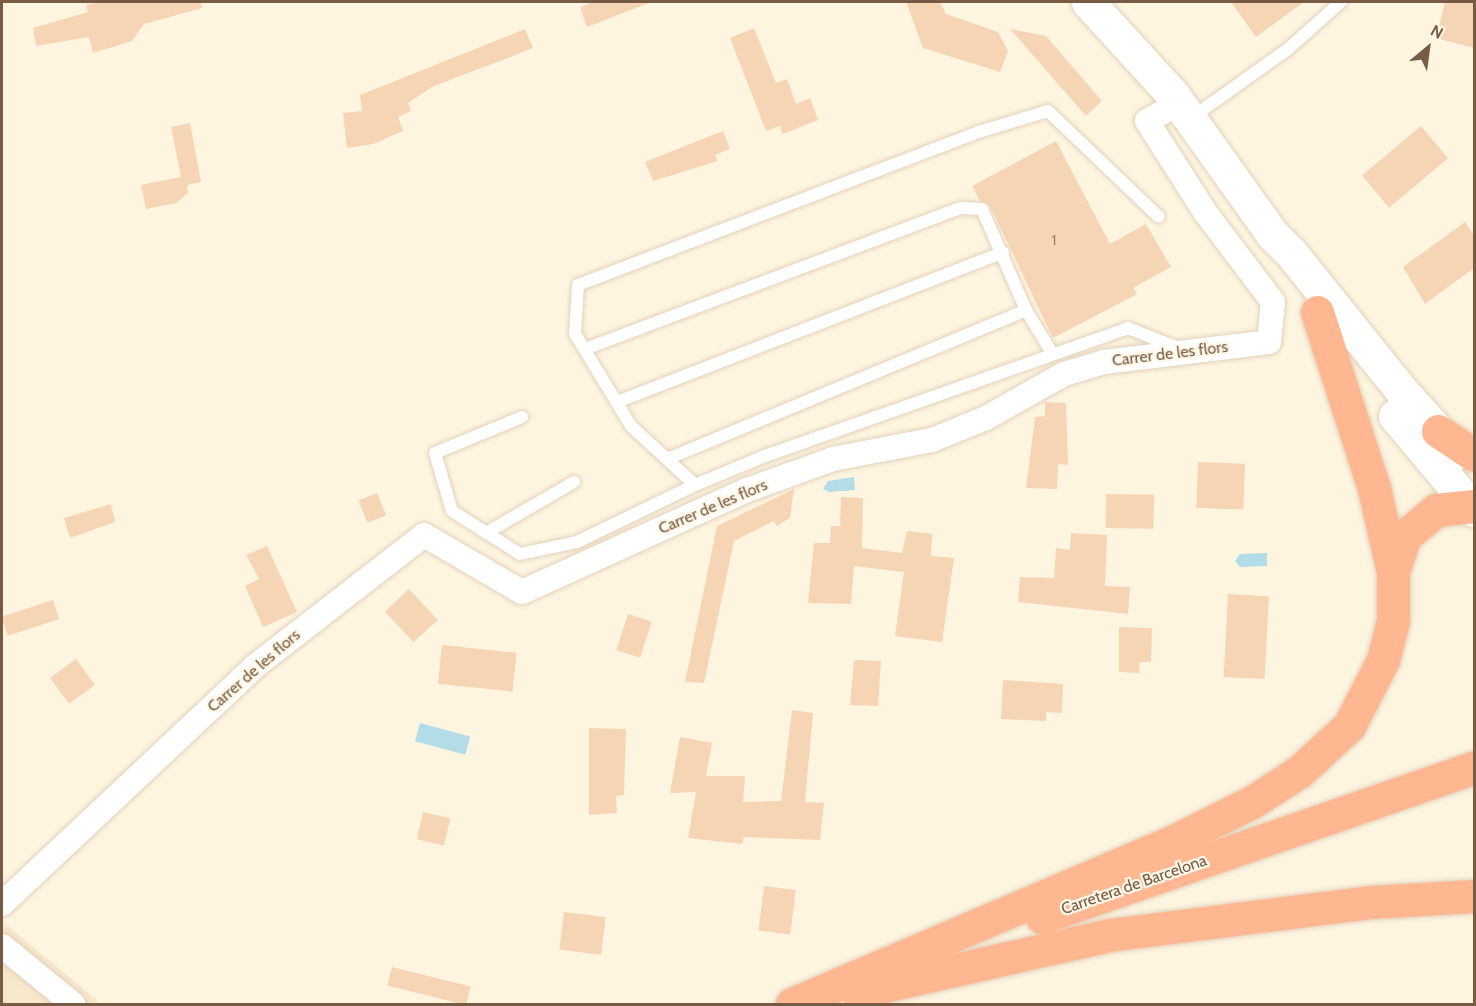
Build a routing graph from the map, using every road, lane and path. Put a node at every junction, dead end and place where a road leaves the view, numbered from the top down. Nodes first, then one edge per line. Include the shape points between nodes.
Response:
1 (1088, 2) edge
2 (1341, 2) edge
3 (1184, 111) junction
4 (1159, 217) dead end
5 (1272, 234) junction
6 (1003, 252) junction
7 (1026, 310) junction
8 (1317, 312) junction
9 (585, 349) junction
10 (1188, 352) junction
11 (1052, 353) junction
12 (617, 402) junction
13 (522, 417) dead end
14 (1438, 431) junction
15 (1474, 455) edge
16 (667, 459) junction
17 (1474, 470) edge
18 (574, 482) dead end
19 (695, 485) junction
20 (1473, 506) edge
21 (486, 532) junction
22 (1393, 572) junction
23 (1474, 767) edge
24 (1474, 896) edge
25 (2, 904) edge
26 (2, 946) edge
27 (73, 1005) edge
28 (793, 1005) edge
29 (800, 1005) edge

1 - 3 street
2 - 3 lane via 1288,49
3 - 5 street
3 - 10 street, Carrer de les flors via 1147,121 1205,212 1273,302 1269,342
4 - 9 lane via 1048,111 982,131 578,285 575,334
5 - 8 street via 1273,248
5 - 14 street
6 - 7 lane
6 - 9 lane via 982,209 961,208
6 - 12 lane
7 - 11 lane
7 - 16 lane
8 - 20 street via 1355,369
8 - 22 highway via 1374,488
9 - 12 lane
10 - 11 lane via 1128,328
10 - 25 street, Carrer de les flors via 1104,362 1064,374 986,418 932,440 833,459 747,490 522,592 424,536 254,667
11 - 19 lane
12 - 16 lane via 632,426
13 - 21 lane via 435,453 452,511
14 - 15 highway
14 - 17 street
16 - 19 lane
18 - 21 lane
19 - 21 lane via 577,542 520,554
20 - 22 highway via 1436,510 1415,525 1399,548
22 - 28 highway via 1393,621 1383,660 1367,695 1349,726 1300,771 1254,801 1174,841
23 - 28 highway, Carretera de Barcelona
24 - 29 highway via 1360,904 1109,935
26 - 27 street

